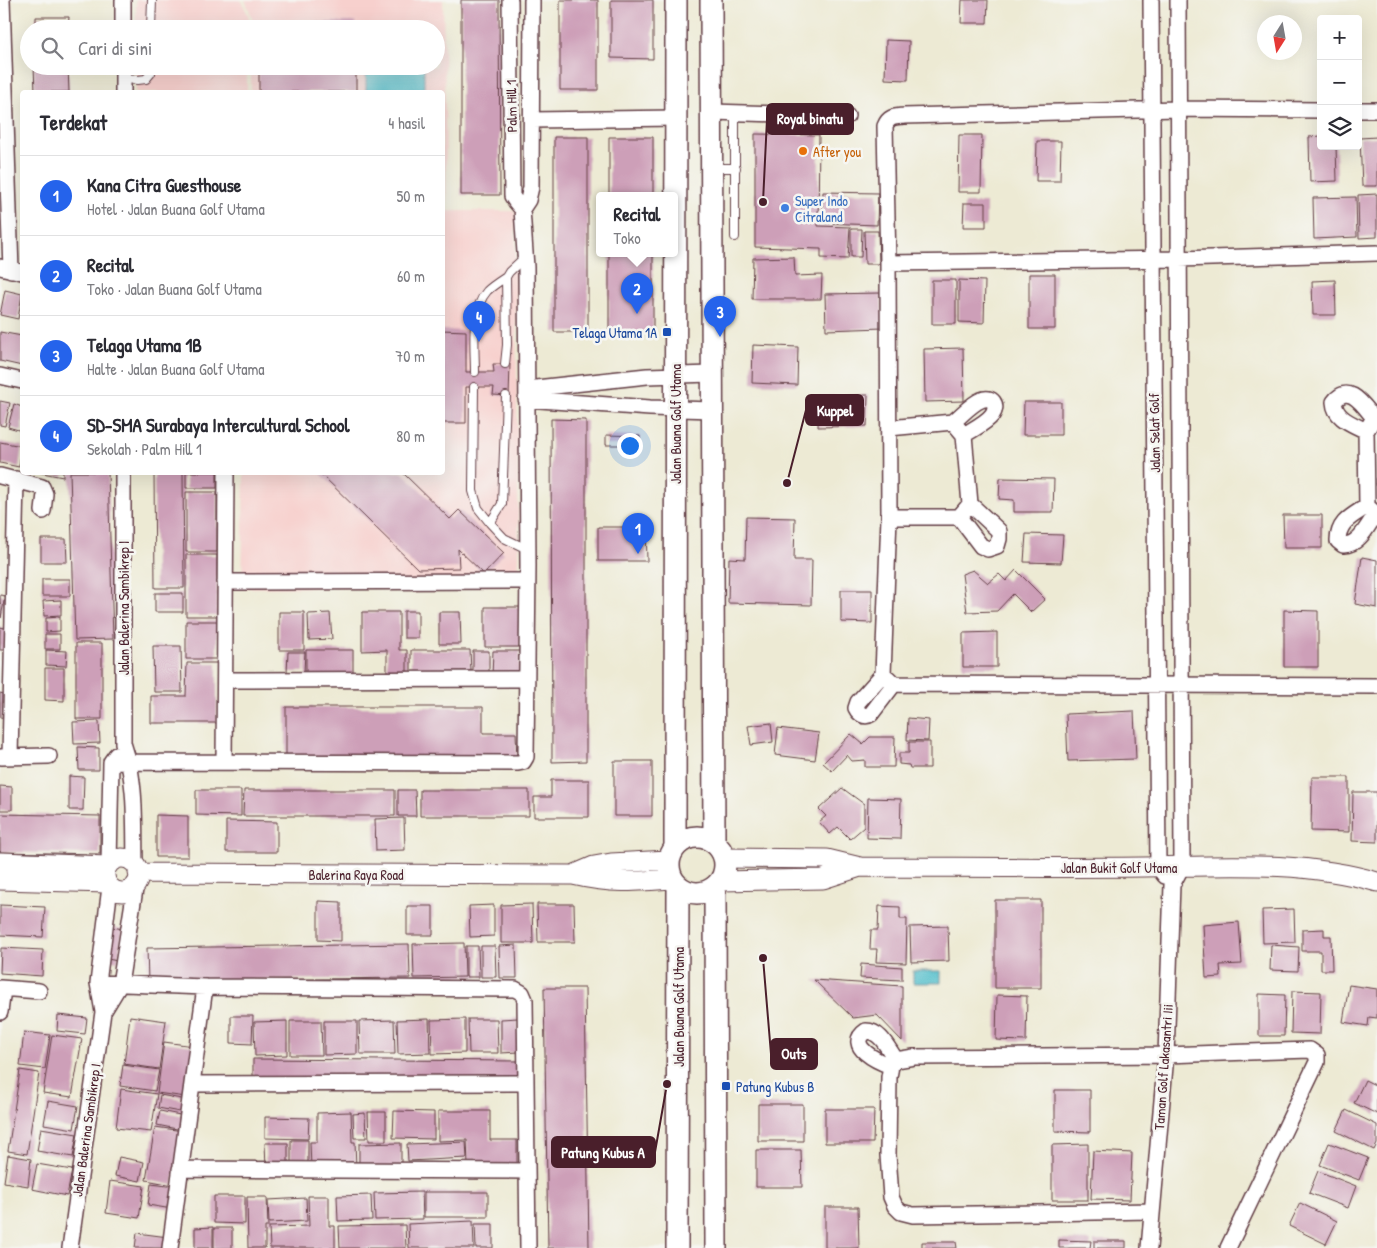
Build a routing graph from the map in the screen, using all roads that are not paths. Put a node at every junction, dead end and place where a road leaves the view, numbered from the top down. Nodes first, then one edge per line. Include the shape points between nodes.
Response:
1 (2, 0) edge
2 (123, 0) edge
3 (152, 0) edge
4 (510, 0) edge
5 (532, 0) edge
6 (676, 0) edge
7 (711, 0) edge
8 (1150, 0) edge
9 (1178, 0) edge
10 (123, 20) edge
11 (151, 20) edge
12 (149, 75) edge
13 (123, 79) edge
14 (3, 85) edge
15 (1178, 109) junction
16 (1152, 110) junction
17 (1317, 110) edge
18 (1362, 110) edge
19 (1377, 110) edge
20 (712, 112) junction
21 (735, 113) junction
22 (847, 116) dead end
23 (676, 118) junction
24 (532, 120) junction
25 (712, 168) junction
26 (736, 168) junction
27 (4, 170) edge
28 (676, 192) edge
29 (522, 209) junction
30 (736, 237) dead end
31 (1377, 253) edge
32 (676, 257) edge
33 (1153, 259) junction
34 (1179, 259) junction
35 (526, 262) junction
36 (888, 263) junction
37 (11, 270) edge
38 (506, 277) junction
39 (505, 364) dead end
40 (475, 372) dead end
41 (676, 374) junction
42 (712, 374) junction
43 (0, 376) edge
44 (20, 381) edge
45 (474, 387) dead end
46 (526, 394) junction
47 (506, 396) dead end
48 (676, 410) junction
49 (712, 410) junction
50 (953, 422) junction
51 (1372, 422) edge
52 (889, 428) junction
53 (964, 435) junction
54 (123, 475) edge
55 (226, 475) edge
56 (0, 476) edge
57 (16, 479) junction
58 (970, 504) junction
59 (43, 511) dead end
60 (1373, 512) edge
61 (889, 517) junction
62 (960, 517) junction
63 (490, 523) junction
64 (527, 549) junction
65 (7, 568) edge
66 (527, 581) junction
67 (224, 582) junction
68 (6, 664) edge
69 (526, 679) junction
70 (225, 680) junction
71 (1157, 685) junction
72 (1181, 685) junction
73 (1377, 686) edge
74 (123, 744) junction
75 (49, 756) dead end
76 (5, 757) edge
77 (111, 762) junction
78 (130, 762) junction
79 (224, 762) junction
80 (719, 850) junction
81 (0, 862) edge
82 (1182, 866) junction
83 (860, 867) junction
84 (1158, 867) junction
85 (674, 868) junction
86 (137, 874) junction
87 (108, 875) junction
88 (0, 880) edge
89 (1377, 882) edge
90 (718, 884) junction
91 (1172, 885) junction
92 (98, 983) junction
93 (120, 984) junction
94 (205, 987) junction
95 (2, 989) edge
96 (39, 992) dead end
97 (0, 1012) edge
98 (103, 1012) junction
99 (1166, 1055) junction
100 (526, 1083) junction
101 (192, 1084) junction
102 (180, 1169) junction
103 (527, 1172) junction
104 (1152, 1211) junction
105 (70, 1248) edge
106 (170, 1248) edge
107 (528, 1248) edge
108 (677, 1248) edge
109 (716, 1248) edge
110 (1149, 1248) edge
111 (1228, 1248) edge

1 - 14 street
2 - 10 street
3 - 11 lane
4 - 29 street, Palm Hill 1 via 512,196
5 - 24 street, Palm Hill 1
6 - 23 main road, Jalan Buana Golf Utama
7 - 20 main road
8 - 16 street, Jalan Selat Golf
9 - 15 street, Jalan Selat Golf
12 - 13 lane via 146,79
14 - 27 street
15 - 16 street
15 - 17 street
15 - 34 street, Jalan Selat Golf
16 - 33 street, Jalan Selat Golf
16 - 36 street via 892,117 886,126
18 - 19 street
20 - 21 street
20 - 25 main road
21 - 22 street
21 - 26 lane
23 - 24 street, Palm Hill 1
23 - 28 main road, Jalan Buana Golf Utama
24 - 29 street, Palm Hill 1 via 531,188
25 - 26 lane
25 - 42 main road
26 - 30 lane
27 - 37 street
29 - 35 street, Palm Hill 1
31 - 34 street
32 - 41 main road, Jalan Buana Golf Utama
33 - 34 street
33 - 36 street
33 - 71 street, Jalan Selat Golf
34 - 72 street, Jalan Selat Golf
35 - 38 lane
35 - 46 street, Palm Hill 1
36 - 52 street
38 - 39 lane
38 - 40 lane via 487,291 478,305
41 - 42 street
41 - 46 street
41 - 48 main road, Jalan Buana Golf Utama
42 - 49 main road
43 - 44 street
45 - 63 lane via 473,491 478,508
46 - 48 street
46 - 64 street, Palm Hill 1
47 - 63 lane via 502,504
48 - 49 street
48 - 85 main road, Jalan Buana Golf Utama
49 - 80 main road
50 - 52 street
50 - 53 street
50 - 53 street via 980,400 992,400 995,410 992,415
51 - 60 street
52 - 61 street
53 - 58 street
54 - 74 street, Jalan Balerina Sambikrep I
55 - 67 street
56 - 57 street
57 - 59 street via 44,488
57 - 65 street
58 - 62 street
58 - 62 street via 999,531 997,546 988,549 981,546
61 - 62 street
61 - 71 street via 888,679
63 - 64 lane via 504,538
64 - 66 street, Palm Hill 1
65 - 68 street
66 - 67 street
66 - 69 street, Palm Hill 1
67 - 70 street
68 - 76 street
69 - 70 street
69 - 79 street, Palm Hill 1 via 527,751 523,762 518,764
70 - 79 street
71 - 72 street
71 - 84 street, Jalan Selat Golf
72 - 73 street
72 - 82 street, Jalan Selat Golf
74 - 77 street
74 - 78 street, Jalan Balerina Sambikrep I
75 - 76 street
77 - 78 street
77 - 87 street, Jalan Balerina Sambikrep I
78 - 79 street
78 - 86 street, Jalan Balerina Sambikrep I
80 - 83 street, Jalan Bukit Golf Utama via 827,859
80 - 85 main road via 706,838 689,838
80 - 90 main road via 725,874
81 - 87 street
82 - 84 street, Jalan Bukit Golf Utama
82 - 89 street, Jalan Bukit Golf Utama via 1289,868
82 - 91 street, Taman Golf Lakasantri Iii
83 - 84 street, Jalan Bukit Golf Utama
83 - 90 street, Jalan Bukit Golf Utama via 823,880
84 - 91 street
85 - 86 street, Balerina Raya Road via 627,883 573,875
85 - 90 main road via 692,893 701,893
85 - 108 main road, Jalan Buana Golf Utama
86 - 87 street via 130,861 119,858
86 - 87 street via 132,888 121,892
86 - 93 street, Jalan Balerina Sambikrep I
87 - 88 street
87 - 92 street, Jalan Balerina Sambikrep I
90 - 109 main road
91 - 99 street, Taman Golf Lakasantri Iii
92 - 93 street
92 - 98 street, Jalan Balerina Sambikrep I
93 - 94 street
93 - 98 street, Jalan Balerina Sambikrep I
94 - 100 street via 515,989 526,1000
94 - 101 street
95 - 96 street
95 - 97 street
98 - 105 street, Jalan Balerina Sambikrep I
99 - 104 street, Taman Golf Lakasantri Iii
99 - 104 street via 914,1057 893,1063 889,1077 891,1197 894,1206 902,1212 913,1215
99 - 111 street via 1310,1050 1317,1054
100 - 101 street
100 - 103 street
101 - 102 street
102 - 103 street
102 - 106 street
103 - 107 street
104 - 110 street, Taman Golf Lakasantri Iii

